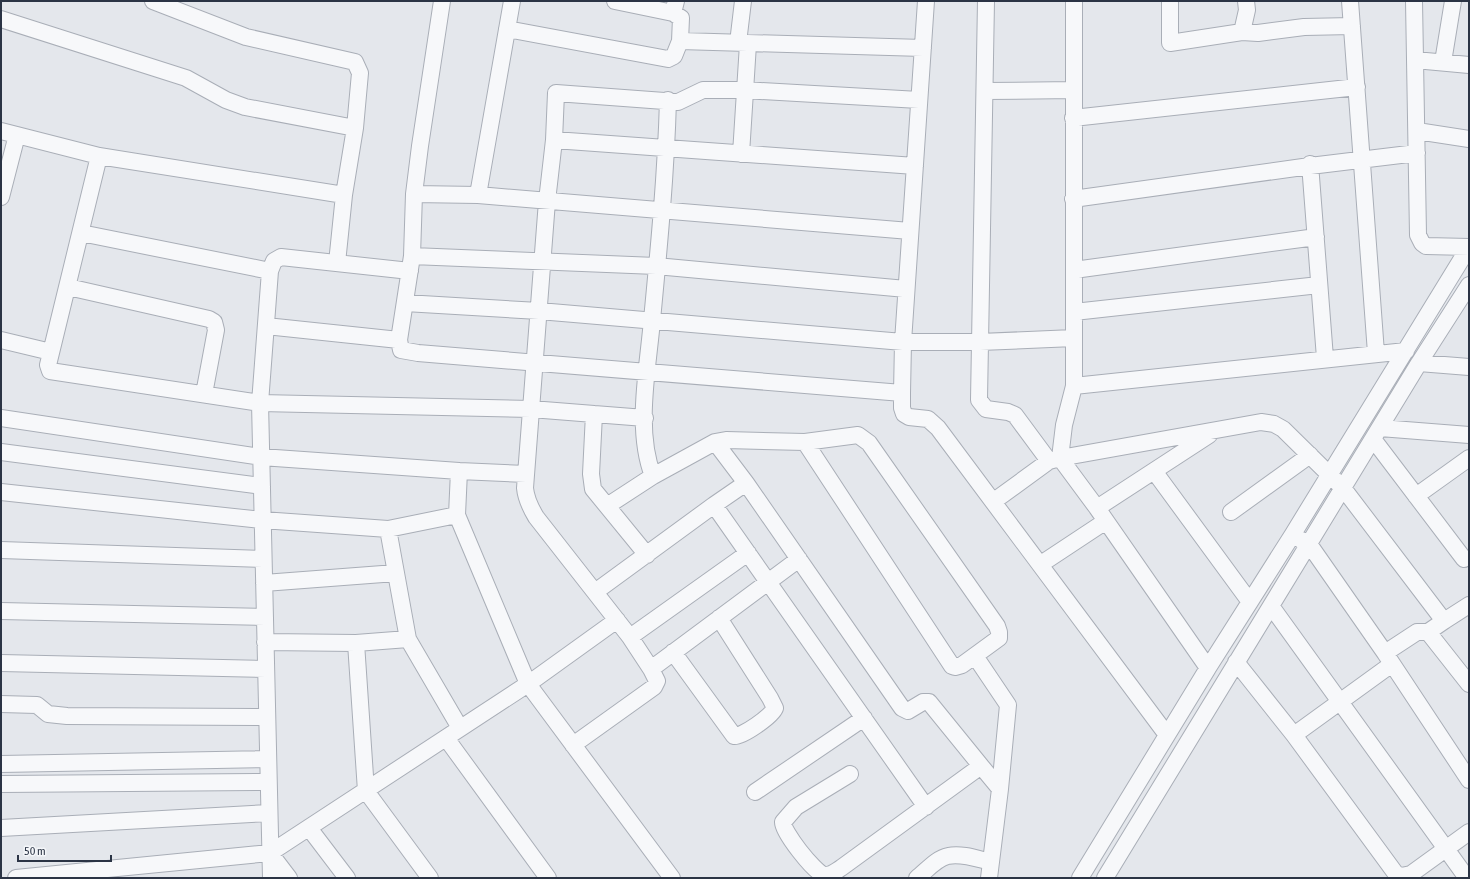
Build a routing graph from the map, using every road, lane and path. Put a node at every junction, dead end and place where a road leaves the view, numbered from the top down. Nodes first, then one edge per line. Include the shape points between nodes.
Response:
1 (153, 1) edge
2 (442, 1) edge
3 (512, 1) edge
4 (615, 1) edge
5 (743, 1) edge
6 (926, 1) edge
7 (986, 1) edge
8 (1074, 1) edge
9 (1170, 1) edge
10 (1246, 1) edge
11 (1350, 1) edge
12 (1414, 1) edge
13 (1453, 1) edge
14 (674, 7) edge
15 (1, 19) edge
16 (1352, 26) junction
17 (507, 29) junction
18 (1242, 32) junction
19 (680, 41) junction
20 (743, 44) junction
21 (923, 48) junction
22 (1415, 60) junction
23 (1443, 62) junction
24 (1469, 65) edge
25 (1356, 87) junction
26 (744, 90) junction
27 (1074, 90) junction
28 (985, 91) junction
29 (668, 100) junction
30 (919, 100) junction
31 (1073, 118) junction
32 (355, 128) junction
33 (1, 131) edge
34 (1417, 131) junction
35 (17, 135) junction
36 (1469, 139) edge
37 (554, 140) junction
38 (667, 148) junction
39 (1417, 153) junction
40 (741, 154) junction
41 (99, 156) junction
42 (1362, 160) junction
43 (1310, 165) junction
44 (915, 166) junction
45 (414, 194) junction
46 (344, 195) junction
47 (478, 195) junction
48 (1, 197) edge
49 (1073, 199) junction
50 (547, 201) junction
51 (661, 210) junction
52 (910, 231) junction
53 (81, 233) junction
54 (1316, 237) junction
55 (1469, 247) edge
56 (542, 262) junction
57 (337, 263) junction
58 (411, 263) junction
59 (656, 266) junction
60 (1074, 270) junction
61 (270, 271) junction
62 (1320, 284) junction
63 (1469, 285) edge
64 (68, 287) junction
65 (906, 289) junction
66 (1464, 300) edge
67 (405, 303) junction
68 (539, 311) junction
69 (1074, 312) junction
70 (652, 321) junction
71 (266, 326) junction
72 (1074, 338) junction
73 (1, 340) edge
74 (399, 340) junction
75 (903, 342) junction
76 (980, 342) junction
77 (1406, 351) junction
78 (51, 352) junction
79 (1376, 353) junction
80 (1325, 358) junction
81 (534, 363) junction
82 (1419, 363) junction
83 (1469, 368) edge
84 (647, 370) junction
85 (1074, 386) junction
86 (902, 393) junction
87 (204, 394) junction
88 (260, 403) junction
89 (531, 409) junction
90 (594, 414) junction
91 (1, 418) edge
92 (645, 418) junction
93 (1215, 431) junction
94 (1376, 434) junction
95 (1469, 435) edge
96 (715, 442) junction
97 (805, 442) junction
98 (1, 452) edge
99 (1310, 455) junction
100 (261, 457) junction
101 (1469, 458) edge
102 (1054, 459) junction
103 (459, 471) junction
104 (1154, 471) junction
105 (526, 474) junction
106 (653, 476) junction
107 (1335, 480) junction
108 (746, 483) junction
109 (262, 486) junction
110 (1, 492) edge
111 (1416, 496) junction
112 (994, 501) junction
113 (714, 505) junction
114 (607, 506) junction
115 (1097, 508) junction
116 (1231, 512) dead end
117 (457, 514) junction
118 (262, 520) junction
119 (1106, 521) junction
120 (388, 529) junction
121 (1300, 539) junction
122 (1, 550) edge
123 (748, 553) junction
124 (647, 555) junction
125 (263, 559) junction
126 (799, 559) junction
127 (1467, 560) edge
128 (1041, 564) junction
129 (396, 573) junction
130 (768, 581) junction
131 (264, 583) junction
132 (595, 592) junction
133 (1250, 602) junction
134 (1469, 605) edge
135 (1271, 606) junction
136 (1, 611) edge
137 (265, 617) junction
138 (719, 618) junction
139 (617, 620) junction
140 (1444, 621) junction
141 (1428, 632) junction
142 (630, 637) junction
143 (408, 639) junction
144 (265, 642) junction
145 (356, 643) junction
146 (673, 652) junction
147 (975, 656) junction
148 (1389, 658) junction
149 (1236, 662) junction
150 (1, 664) edge
151 (1208, 668) junction
152 (266, 669) junction
153 (651, 669) junction
154 (528, 684) junction
155 (1469, 684) edge
156 (1198, 685) junction
157 (1215, 696) junction
158 (1340, 701) junction
159 (1, 704) edge
160 (267, 717) junction
161 (864, 718) junction
162 (460, 728) junction
163 (1167, 735) junction
164 (1294, 735) junction
165 (446, 738) junction
166 (573, 745) junction
167 (268, 759) junction
168 (1, 764) edge
169 (981, 766) junction
170 (850, 774) dead end
171 (1469, 780) edge
172 (268, 782) junction
173 (1, 784) edge
174 (1000, 789) junction
175 (366, 790) junction
176 (755, 792) dead end
177 (926, 807) junction
178 (269, 813) junction
179 (1, 828) edge
180 (309, 828) junction
181 (1469, 832) edge
182 (1446, 850) junction
183 (270, 853) junction
184 (991, 862) junction
185 (16, 878) edge
186 (271, 878) edge
187 (289, 878) edge
188 (347, 878) edge
189 (430, 878) edge
190 (548, 878) edge
191 (672, 878) edge
192 (918, 878) edge
193 (990, 878) edge
194 (1080, 878) edge
195 (1105, 878) edge
196 (1467, 878) edge

1 - 32 street via 246,37 353,60 358,65 360,73
2 - 45 street
3 - 17 street
4 - 14 street
5 - 20 street
6 - 21 street
7 - 28 street
8 - 27 street
9 - 18 street via 1170,43
10 - 18 street via 1247,10
11 - 16 street
12 - 22 street
13 - 23 street
14 - 19 street via 680,18
15 - 32 street via 186,78 226,100 245,107
16 - 18 street
16 - 25 street
17 - 19 street via 668,59 674,56
17 - 47 street
19 - 20 street
20 - 21 street
20 - 26 street
21 - 30 street
22 - 23 street
22 - 34 street
23 - 24 street
25 - 31 street
25 - 42 street
26 - 29 street via 703,90 682,101
26 - 30 street
26 - 40 street
27 - 28 street
27 - 31 street
28 - 76 street
29 - 37 street via 556,93
29 - 38 street
30 - 44 street
31 - 49 street
32 - 46 street
33 - 35 street
34 - 36 street
34 - 39 street
35 - 41 street
35 - 48 street
37 - 38 street
37 - 50 street
38 - 40 street
38 - 51 street
39 - 42 street
39 - 55 street via 1419,239 1431,247
40 - 44 street
41 - 46 street
41 - 53 street
42 - 43 street
42 - 79 street
43 - 49 street
43 - 54 street
44 - 52 street
45 - 47 street
45 - 58 street
46 - 57 street
47 - 50 street
49 - 60 street
50 - 51 street
50 - 56 street
51 - 52 street
51 - 59 street
52 - 65 street
53 - 61 street
53 - 64 street
54 - 60 street
54 - 62 street
55 - 77 street
56 - 58 street
56 - 59 street
56 - 68 street
57 - 58 street
57 - 61 street via 281,257 274,261
58 - 67 street
59 - 65 street
59 - 70 street
60 - 69 street
61 - 71 street
62 - 69 street
62 - 80 street
63 - 66 street
64 - 78 street
64 - 87 street via 214,322 216,330
65 - 75 street
66 - 82 street
67 - 68 street
67 - 74 street
68 - 70 street
68 - 81 street
69 - 72 street
70 - 75 street
70 - 84 street
71 - 74 street
71 - 88 street
72 - 76 street
72 - 85 street
73 - 78 street
74 - 81 street via 405,351
75 - 76 street
75 - 86 street
76 - 102 street via 979,400 986,410 1015,415
77 - 79 street
77 - 107 street
78 - 87 street via 48,367 52,372
79 - 80 street
80 - 85 street
81 - 84 street
81 - 89 street
82 - 83 street
82 - 94 street
84 - 86 street
84 - 92 street
85 - 102 street
86 - 112 street via 904,414 928,419
87 - 88 street
88 - 89 street
88 - 100 street
89 - 90 street
89 - 105 street
90 - 92 street
90 - 114 street via 591,482
91 - 100 street
92 - 106 street via 646,456
93 - 99 street via 1261,422 1274,424 1283,428
93 - 102 street
93 - 104 street
94 - 95 street
94 - 107 street
94 - 111 street
96 - 97 street
96 - 106 street
96 - 108 street
97 - 147 street via 952,666 958,667
97 - 147 street via 858,435 869,444 998,629 999,638
98 - 109 street
99 - 107 street
99 - 116 street
100 - 103 street
100 - 109 street
101 - 111 street
102 - 112 street
102 - 115 street
103 - 105 street
103 - 117 street
104 - 115 street
104 - 133 street
105 - 132 street via 525,488 529,506
106 - 114 street
107 - 121 street
107 - 140 street
108 - 113 street
108 - 126 street
109 - 118 street
110 - 118 street
111 - 127 street
112 - 128 street
113 - 123 street
113 - 124 street
114 - 124 street
115 - 119 street
117 - 120 street
117 - 154 street
118 - 120 street
118 - 125 street
119 - 128 street
119 - 151 street
120 - 129 street
121 - 133 street
121 - 135 street
121 - 148 street
122 - 125 street
123 - 130 street
123 - 142 street
124 - 132 street
125 - 131 street
126 - 130 street
126 - 169 street via 905,710 929,702
128 - 163 street
129 - 131 street
129 - 143 street
130 - 138 street
130 - 161 street
131 - 137 street
132 - 139 street
133 - 151 street
134 - 140 street
135 - 149 street
135 - 158 street
136 - 137 street
137 - 144 street
138 - 146 street
138 - 146 street via 770,698 775,708 769,715 742,734 734,736
139 - 142 street
139 - 154 street
140 - 141 street
141 - 148 street via 1417,632
141 - 155 street
142 - 153 street
143 - 145 street
143 - 162 street
144 - 145 street
144 - 152 street
145 - 175 street
146 - 153 street
147 - 174 street via 1008,706
148 - 158 street
148 - 171 street
149 - 157 street
149 - 164 street
150 - 152 street
151 - 156 street
152 - 160 street
153 - 166 street via 656,682 654,687
154 - 162 street
154 - 166 street
156 - 157 street
156 - 163 street
157 - 195 street
158 - 164 street
158 - 182 street
159 - 160 street via 37,705 48,714 66,716
160 - 167 street
161 - 176 street
161 - 177 street
162 - 165 street
163 - 194 street
164 - 182 street via 1396,874 1411,874
165 - 175 street
165 - 190 street
166 - 191 street
167 - 168 street
167 - 172 street
169 - 174 street
169 - 177 street
170 - 177 street via 796,807 783,822 785,831 823,875 830,875 841,868
172 - 173 street
172 - 178 street
174 - 184 street
175 - 180 street
175 - 189 street
178 - 179 street
178 - 183 street
180 - 183 street
180 - 188 street
181 - 182 street
182 - 196 street
183 - 185 street
183 - 186 street
183 - 187 street
184 - 192 street via 964,856 948,856 940,859
184 - 193 street

